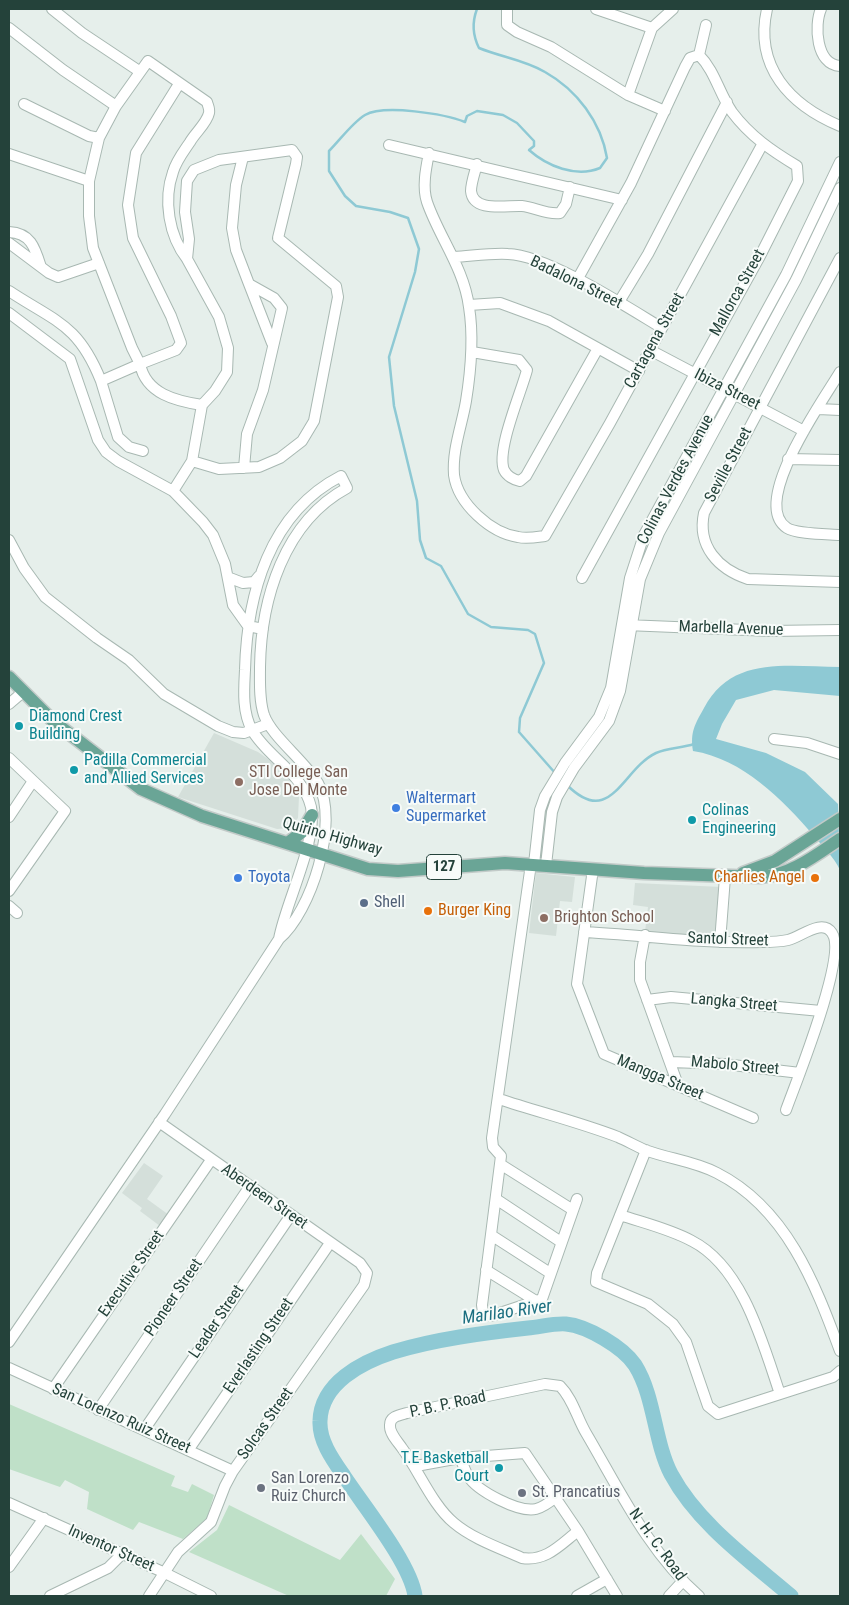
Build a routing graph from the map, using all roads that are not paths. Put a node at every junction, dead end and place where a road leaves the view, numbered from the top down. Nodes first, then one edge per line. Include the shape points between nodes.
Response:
1 (52, 9) edge
2 (507, 9) edge
3 (596, 9) edge
4 (673, 9) edge
5 (767, 9) edge
6 (821, 9) edge
7 (706, 25) dead end
8 (9, 28) edge
9 (652, 28) junction
10 (699, 55) junction
11 (840, 66) edge
12 (139, 71) junction
13 (179, 84) junction
14 (628, 95) junction
15 (727, 102) junction
16 (24, 104) dead end
17 (116, 106) junction
18 (665, 111) junction
19 (840, 126) edge
20 (99, 138) junction
21 (389, 145) dead end
22 (762, 145) junction
23 (429, 153) junction
24 (9, 154) edge
25 (243, 157) junction
26 (840, 162) edge
27 (477, 164) junction
28 (89, 180) junction
29 (570, 187) junction
30 (840, 188) edge
31 (622, 200) junction
32 (9, 232) edge
33 (9, 243) edge
34 (454, 257) junction
35 (840, 258) edge
36 (188, 259) junction
37 (99, 263) junction
38 (41, 267) junction
39 (577, 280) junction
40 (249, 284) junction
41 (9, 291) edge
42 (619, 302) junction
43 (469, 305) junction
44 (9, 314) edge
45 (662, 328) junction
46 (273, 344) junction
47 (597, 350) junction
48 (650, 350) junction
49 (472, 352) junction
50 (140, 364) junction
51 (639, 371) junction
52 (840, 372) edge
53 (694, 374) junction
54 (101, 381) junction
55 (724, 390) junction
56 (733, 396) junction
57 (202, 405) junction
58 (760, 407) junction
59 (818, 409) junction
60 (840, 410) edge
61 (804, 431) junction
62 (144, 451) dead end
63 (788, 459) junction
64 (840, 460) edge
65 (192, 461) junction
66 (244, 468) junction
67 (173, 491) junction
68 (840, 535) edge
69 (9, 540) edge
70 (260, 575) junction
71 (230, 578) junction
72 (582, 578) dead end
73 (840, 582) edge
74 (627, 625) junction
75 (248, 626) junction
76 (263, 629) junction
77 (840, 630) edge
78 (10, 681) edge
79 (23, 692) junction
80 (9, 704) edge
81 (268, 724) junction
82 (252, 729) junction
83 (774, 740) dead end
84 (840, 754) edge
85 (9, 758) edge
86 (34, 781) junction
87 (312, 816) junction
88 (9, 818) edge
89 (840, 819) edge
90 (840, 839) edge
91 (289, 842) junction
92 (306, 847) junction
93 (322, 854) junction
94 (537, 864) junction
95 (593, 869) junction
96 (724, 877) junction
97 (9, 891) edge
98 (584, 932) junction
99 (645, 935) junction
100 (279, 939) junction
101 (720, 942) junction
102 (647, 1000) junction
103 (821, 1011) junction
104 (671, 1062) junction
105 (800, 1072) junction
106 (678, 1085) junction
107 (499, 1099) junction
108 (786, 1110) dead end
109 (753, 1118) dead end
110 (159, 1122) junction
111 (646, 1150) junction
112 (211, 1160) junction
113 (500, 1164) junction
114 (250, 1186) junction
115 (496, 1198) junction
116 (578, 1199) dead end
117 (573, 1210) junction
118 (291, 1215) junction
119 (620, 1215) junction
120 (491, 1236) junction
121 (561, 1242) junction
122 (330, 1243) junction
123 (486, 1270) junction
124 (550, 1272) junction
125 (367, 1273) joint
126 (536, 1301) junction
127 (9, 1342) edge
128 (840, 1352) edge
129 (9, 1368) edge
130 (840, 1371) edge
131 (560, 1386) joint
132 (53, 1388) junction
133 (780, 1394) junction
134 (98, 1410) junction
135 (144, 1430) junction
136 (189, 1449) junction
137 (460, 1458) junction
138 (416, 1466) junction
139 (233, 1471) junction
140 (556, 1497) junction
141 (9, 1503) edge
142 (44, 1518) junction
143 (578, 1531) junction
144 (122, 1554) junction
145 (9, 1568) edge
146 (165, 1573) junction
147 (607, 1579) junction
148 (682, 1582) junction
149 (50, 1596) edge
150 (149, 1596) edge
151 (211, 1596) edge
152 (577, 1596) edge
153 (617, 1596) edge
154 (669, 1596) edge
155 (699, 1596) edge

1 - 12 street
2 - 14 street via 507,25 551,47
3 - 9 street
4 - 9 street
5 - 19 street via 766,49 779,80 802,106
6 - 11 street via 817,22 820,46 830,62
7 - 10 street
8 - 17 street via 62,70
9 - 14 street
10 - 15 street, Mallorca Street via 709,65
10 - 18 street via 690,58
12 - 13 street via 145,62 151,62
12 - 17 street
13 - 36 street via 207,102 209,110 207,119 176,164 170,179 170,220 175,242
13 - 50 street via 136,153 128,205 133,238 181,343 176,350
14 - 18 street
15 - 22 street, Mallorca Street
15 - 42 street via 648,254
16 - 20 street
17 - 20 street
18 - 31 street
20 - 28 street
21 - 23 street
22 - 45 street, Cartagena Street
22 - 53 street, Mallorca Street via 797,166 798,181
23 - 27 street
23 - 34 street via 425,176 426,200
24 - 28 street
25 - 36 street via 201,166 187,181
25 - 40 street via 236,185 232,228 236,250
25 - 66 street via 288,150 296,152 278,238 336,286 338,297 318,404 309,432 302,442 280,458 259,467
26 - 55 street, Colinas Verdes Avenue via 786,275
27 - 29 street
27 - 29 street via 471,191 475,200 485,206 523,206 560,213
28 - 37 street via 88,216
29 - 31 street
30 - 56 street, Colinas Verdes Avenue via 796,280
31 - 39 street
32 - 38 street via 20,233 30,240
33 - 38 street
34 - 39 street, Badalona Street via 509,254 538,262
34 - 43 street
35 - 58 street, Seville Street
36 - 57 street via 219,317 228,348 227,372
37 - 38 street via 58,276
37 - 50 street
39 - 42 street, Badalona Street
40 - 46 street
40 - 46 street via 274,298 282,308
41 - 54 street via 71,330 94,363
42 - 45 street, Badalona Street
43 - 47 street via 500,303 549,321
43 - 49 street
44 - 67 street via 70,359 98,440 106,452
45 - 48 street, Cartagena Street
46 - 66 street via 263,390 247,434
47 - 49 street via 520,482 513,480 504,470 503,451 527,370 520,360
47 - 51 street
48 - 51 street, Cartagena Street
48 - 53 street, Ibiza Street
49 - 51 street, Cartagena Street via 458,430 454,476 464,502 488,525 518,537 545,536
50 - 54 street
50 - 57 street via 142,374 160,393 170,399
52 - 59 street
53 - 55 street, Ibiza Street
53 - 72 street, Mallorca Street
54 - 62 street via 118,436 129,447
55 - 56 street, Ibiza Street
55 - 74 street, Colinas Verdes Avenue via 644,535 630,578
56 - 58 street, Ibiza Street
56 - 74 street, Colinas Verdes Avenue via 659,533 640,579
57 - 65 street
58 - 61 street, Ibiza Street
58 - 73 street, Seville Street via 704,513 703,531 711,555 733,574 748,579
59 - 60 street
59 - 61 street
61 - 63 street
63 - 64 street
63 - 68 street via 775,506 779,521 789,530
65 - 66 street via 219,469
65 - 67 street
67 - 71 street via 213,535
69 - 82 street via 24,568 46,597 129,660 159,690 218,726 244,733
70 - 71 street via 254,582 246,583
70 - 75 street
70 - 76 street via 275,541 293,515 314,494 341,476 347,488 317,510 287,549 272,588
71 - 75 street via 233,605
74 - 77 street, Marbella Avenue via 771,631
74 - 94 street, Colinas Verdes Avenue via 609,721 572,762 540,810
75 - 76 street
75 - 82 street via 245,702
76 - 81 street via 260,694
78 - 79 main road, Quirino Highway / 127
79 - 80 street
79 - 91 main road, Quirino Highway / 127 via 79,742 141,788 202,816
81 - 82 street
81 - 93 street via 304,763 321,790 327,825
82 - 87 street via 293,775 305,794
83 - 84 street via 807,743
85 - 86 street
86 - 88 street
86 - 97 street via 65,811
87 - 91 main road via 302,832
87 - 92 street
89 - 96 main road, Quirino Highway / 127 via 764,867
90 - 96 main road, Quirino Highway / 127 via 800,865 772,876
91 - 92 main road, Quirino Highway / 127
92 - 93 main road, Quirino Highway / 127
92 - 100 street
93 - 94 main road, Quirino Highway / 127 via 368,868 398,871 504,863
93 - 100 street via 292,928
94 - 95 main road, Quirino Highway / 127
94 - 107 street, Colinas Verdes Avenue
95 - 96 main road, Quirino Highway / 127
95 - 98 street, Mangga Street
96 - 101 street
98 - 99 street, Santol Street
98 - 106 street, Mangga Street via 577,984 604,1054
99 - 101 street, Santol Street
99 - 102 street via 639,972
100 - 110 street
101 - 103 street, Santol Street via 777,942 816,928 827,928 834,936 835,959
102 - 103 street, Langka Street via 671,997
102 - 104 street
103 - 105 street, Santol Street
104 - 105 street, Mabolo Street
104 - 106 street
105 - 108 street, Santol Street
106 - 109 street, Mangga Street
107 - 111 street via 617,1136
107 - 113 street, Colinas Verdes Avenue via 492,1138 493,1147 501,1156
110 - 112 street, Aberdeen Street
110 - 127 street
111 - 119 street
111 - 128 street via 690,1161 716,1172 765,1208 811,1277
112 - 114 street, Aberdeen Street
112 - 132 street, Executive Street
113 - 115 street
113 - 117 street
114 - 118 street, Aberdeen Street
114 - 134 street, Pioneer Street
115 - 120 street
115 - 121 street
116 - 117 street
117 - 121 street
118 - 122 street, Aberdeen Street
118 - 135 street, Leader Street
119 - 133 street via 694,1242 720,1265 744,1299
119 - 133 street via 596,1282 648,1304 673,1324 686,1342 708,1406 714,1412 724,1414
120 - 123 street
120 - 124 street
121 - 124 street
122 - 125 street, Aberdeen Street via 360,1263
122 - 136 street, Everlasting Street
123 - 126 street
123 - 126 street via 482,1310 487,1315
124 - 126 street via 542,1299
125 - 139 street, Solcas Street via 364,1285
129 - 132 street, San Lorenzo Ruiz Street
130 - 133 street via 833,1377
131 - 138 street, P. B. P. Road via 545,1384 396,1416 389,1426 392,1434
131 - 148 street, N. H. C. Road via 624,1498
132 - 134 street, San Lorenzo Ruiz Street
134 - 135 street, San Lorenzo Ruiz Street
135 - 136 street, San Lorenzo Ruiz Street
136 - 139 street, San Lorenzo Ruiz Street
137 - 138 street
137 - 140 street via 525,1453
137 - 140 street via 476,1486 502,1501 524,1509 535,1509
138 - 143 street, P. B. P. Road via 444,1513 454,1523 466,1532 522,1558 530,1560 545,1556
139 - 146 street, Solcas Street via 211,1522 178,1552
140 - 143 street
141 - 142 street, Inventor Street
142 - 144 street, Inventor Street
142 - 145 street
143 - 147 street
144 - 146 street, Inventor Street
144 - 149 street via 108,1568
146 - 150 street, Solcas Street
146 - 151 street, Inventor Street
147 - 152 street
147 - 153 street
148 - 154 street
148 - 155 street, N. H. C. Road

